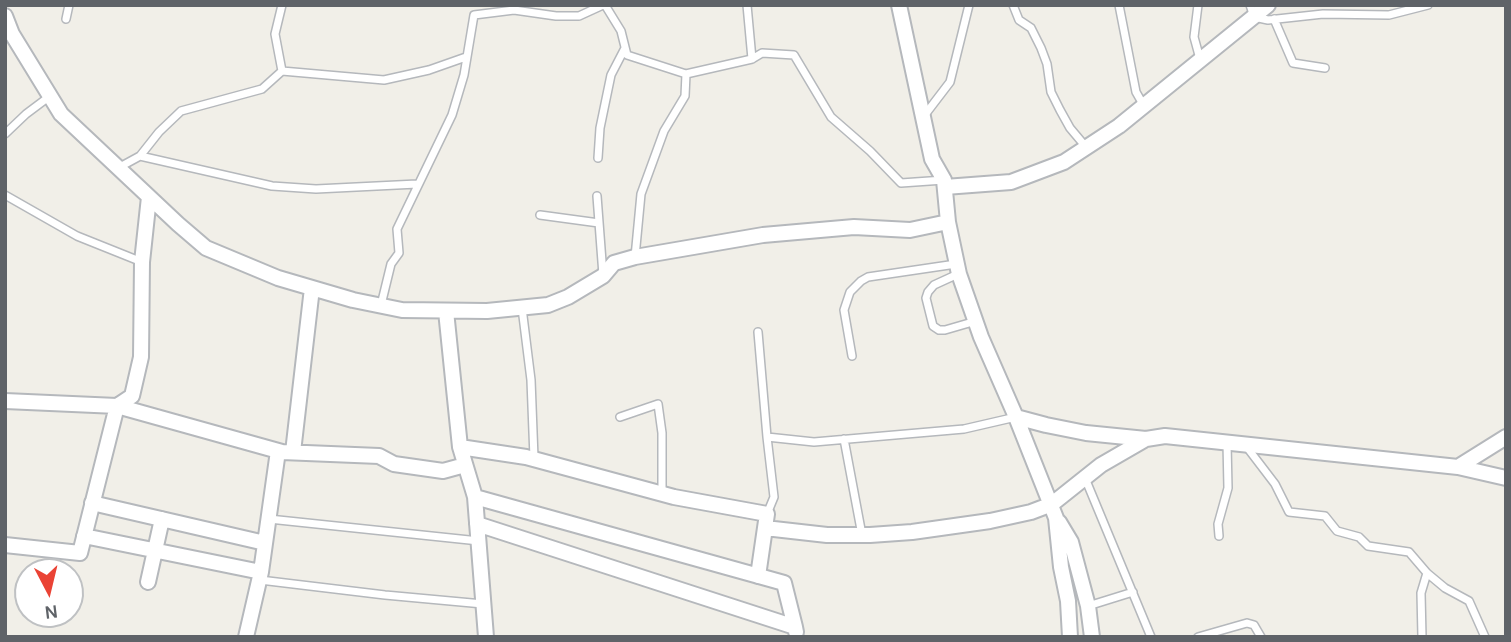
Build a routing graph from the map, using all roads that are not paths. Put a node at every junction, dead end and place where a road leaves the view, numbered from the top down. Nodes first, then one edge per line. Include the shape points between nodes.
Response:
1 (69, 5) edge
2 (282, 5) edge
3 (604, 5) edge
4 (612, 5) edge
5 (747, 5) edge
6 (899, 5) edge
7 (970, 5) edge
8 (1013, 5) edge
9 (1119, 5) edge
10 (1198, 5) edge
11 (1428, 5) edge
12 (1252, 11) edge
13 (1271, 12) edge
14 (5, 16) edge
15 (614, 18) junction
16 (66, 19) dead end
17 (625, 47) junction
18 (466, 57) junction
19 (752, 59) junction
20 (1201, 61) junction
21 (1325, 68) dead end
22 (282, 71) junction
23 (685, 74) junction
24 (50, 96) junction
25 (1144, 106) junction
26 (923, 117) junction
27 (5, 134) edge
28 (1086, 148) junction
29 (141, 156) junction
30 (598, 158) dead end
31 (117, 168) junction
32 (944, 183) junction
33 (417, 184) junction
34 (5, 195) edge
35 (597, 196) dead end
36 (149, 197) junction
37 (540, 215) dead end
38 (948, 222) junction
39 (599, 223) junction
40 (635, 257) junction
41 (142, 262) junction
42 (958, 269) junction
43 (603, 276) junction
44 (312, 288) junction
45 (381, 306) junction
46 (523, 308) junction
47 (446, 310) junction
48 (975, 321) junction
49 (758, 332) dead end
50 (852, 356) dead end
51 (5, 401) edge
52 (117, 406) junction
53 (620, 417) dead end
54 (1016, 417) junction
55 (767, 437) junction
56 (1506, 437) edge
57 (844, 439) junction
58 (1146, 439) junction
59 (1227, 443) junction
60 (1246, 445) junction
61 (460, 447) junction
62 (286, 452) junction
63 (534, 459) junction
64 (465, 465) junction
65 (1458, 467) junction
66 (1085, 478) junction
67 (1506, 478) edge
68 (662, 494) junction
69 (475, 498) junction
70 (92, 503) junction
71 (1054, 511) junction
72 (162, 519) junction
73 (269, 519) junction
74 (766, 521) junction
75 (477, 524) junction
76 (862, 535) junction
77 (84, 536) junction
78 (1219, 536) dead end
79 (478, 541) junction
80 (265, 543) junction
81 (5, 545) edge
82 (156, 550) junction
83 (1427, 573) junction
84 (260, 576) junction
85 (758, 576) junction
86 (148, 582) dead end
87 (1133, 592) junction
88 (484, 604) junction
89 (1088, 614) junction
90 (1070, 630) edge
91 (796, 632) edge
92 (246, 637) edge
93 (486, 637) edge
94 (1092, 637) edge
95 (1151, 637) edge
96 (1198, 637) edge
97 (1261, 637) edge
98 (1422, 637) edge
99 (1486, 637) edge

1 - 16 lane
2 - 22 lane via 275,34
3 - 15 lane
3 - 18 lane via 579,16 514,10 474,15
4 - 15 lane
5 - 19 lane
6 - 26 street
7 - 26 lane via 950,82
8 - 28 lane via 1041,48 1060,110
9 - 25 lane via 1136,92
10 - 20 lane via 1194,37
11 - 13 lane via 1389,15
12 - 13 street
12 - 20 street
13 - 21 lane via 1293,63
14 - 24 street
15 - 17 lane
17 - 23 lane via 627,55
17 - 30 lane via 611,75
18 - 22 lane via 384,80
18 - 33 lane via 452,115
19 - 23 lane
19 - 32 lane via 762,54 794,55 831,117 901,183
20 - 25 street
22 - 29 lane via 262,89 181,111
23 - 40 lane via 685,96 664,131 641,194
24 - 27 lane
24 - 31 street via 61,114
25 - 28 street
26 - 32 street via 932,159
28 - 32 street via 1064,162 1012,182
29 - 31 lane
29 - 33 lane via 272,186 316,189
31 - 36 street
32 - 38 street
33 - 45 lane via 397,229 399,253 391,264
34 - 41 lane via 77,236
35 - 39 lane
36 - 41 street
36 - 44 street via 206,248
37 - 39 lane
38 - 40 street via 910,230 854,227 763,235
38 - 42 street
39 - 43 lane
40 - 43 street via 614,263
41 - 52 street via 141,357 132,396
42 - 48 street
42 - 48 lane via 928,292 933,326 945,330
42 - 50 lane via 861,281 850,292 844,310
43 - 46 street via 548,305
44 - 45 street
44 - 62 street
45 - 47 street
46 - 47 street
46 - 63 lane
47 - 61 street
48 - 54 street
49 - 55 lane
51 - 52 street
52 - 62 street
52 - 70 street
53 - 68 lane via 658,404
54 - 57 lane via 964,429
54 - 58 street via 1086,433
54 - 71 street
55 - 57 lane via 814,442
55 - 74 lane via 774,497
56 - 65 street
57 - 76 lane
58 - 59 street via 1165,436
58 - 66 street
59 - 60 street
59 - 78 lane via 1227,488
60 - 65 street
60 - 83 lane via 1289,512 1325,516 1337,531 1359,537 1368,546 1409,552
61 - 63 street
61 - 64 street
62 - 64 street via 379,456 394,464 443,471
62 - 73 street
63 - 68 street
64 - 69 street
65 - 67 street
66 - 71 street
66 - 87 lane
68 - 74 street
69 - 75 street
69 - 85 street
70 - 72 street
70 - 77 street
71 - 76 street
71 - 89 street via 1071,542
71 - 90 street
72 - 80 street
72 - 82 street
73 - 79 lane
73 - 80 street
74 - 76 street via 827,535
74 - 85 street
75 - 79 street
75 - 91 street
77 - 81 street via 80,553
77 - 82 street
79 - 88 street
80 - 84 street
82 - 84 street
82 - 86 street
83 - 98 lane via 1421,593
83 - 99 lane via 1469,601
84 - 88 lane
84 - 92 street
85 - 91 street via 784,583
87 - 89 lane
87 - 95 lane
88 - 93 street
89 - 90 street
89 - 94 street
96 - 97 lane via 1247,623 1254,625

